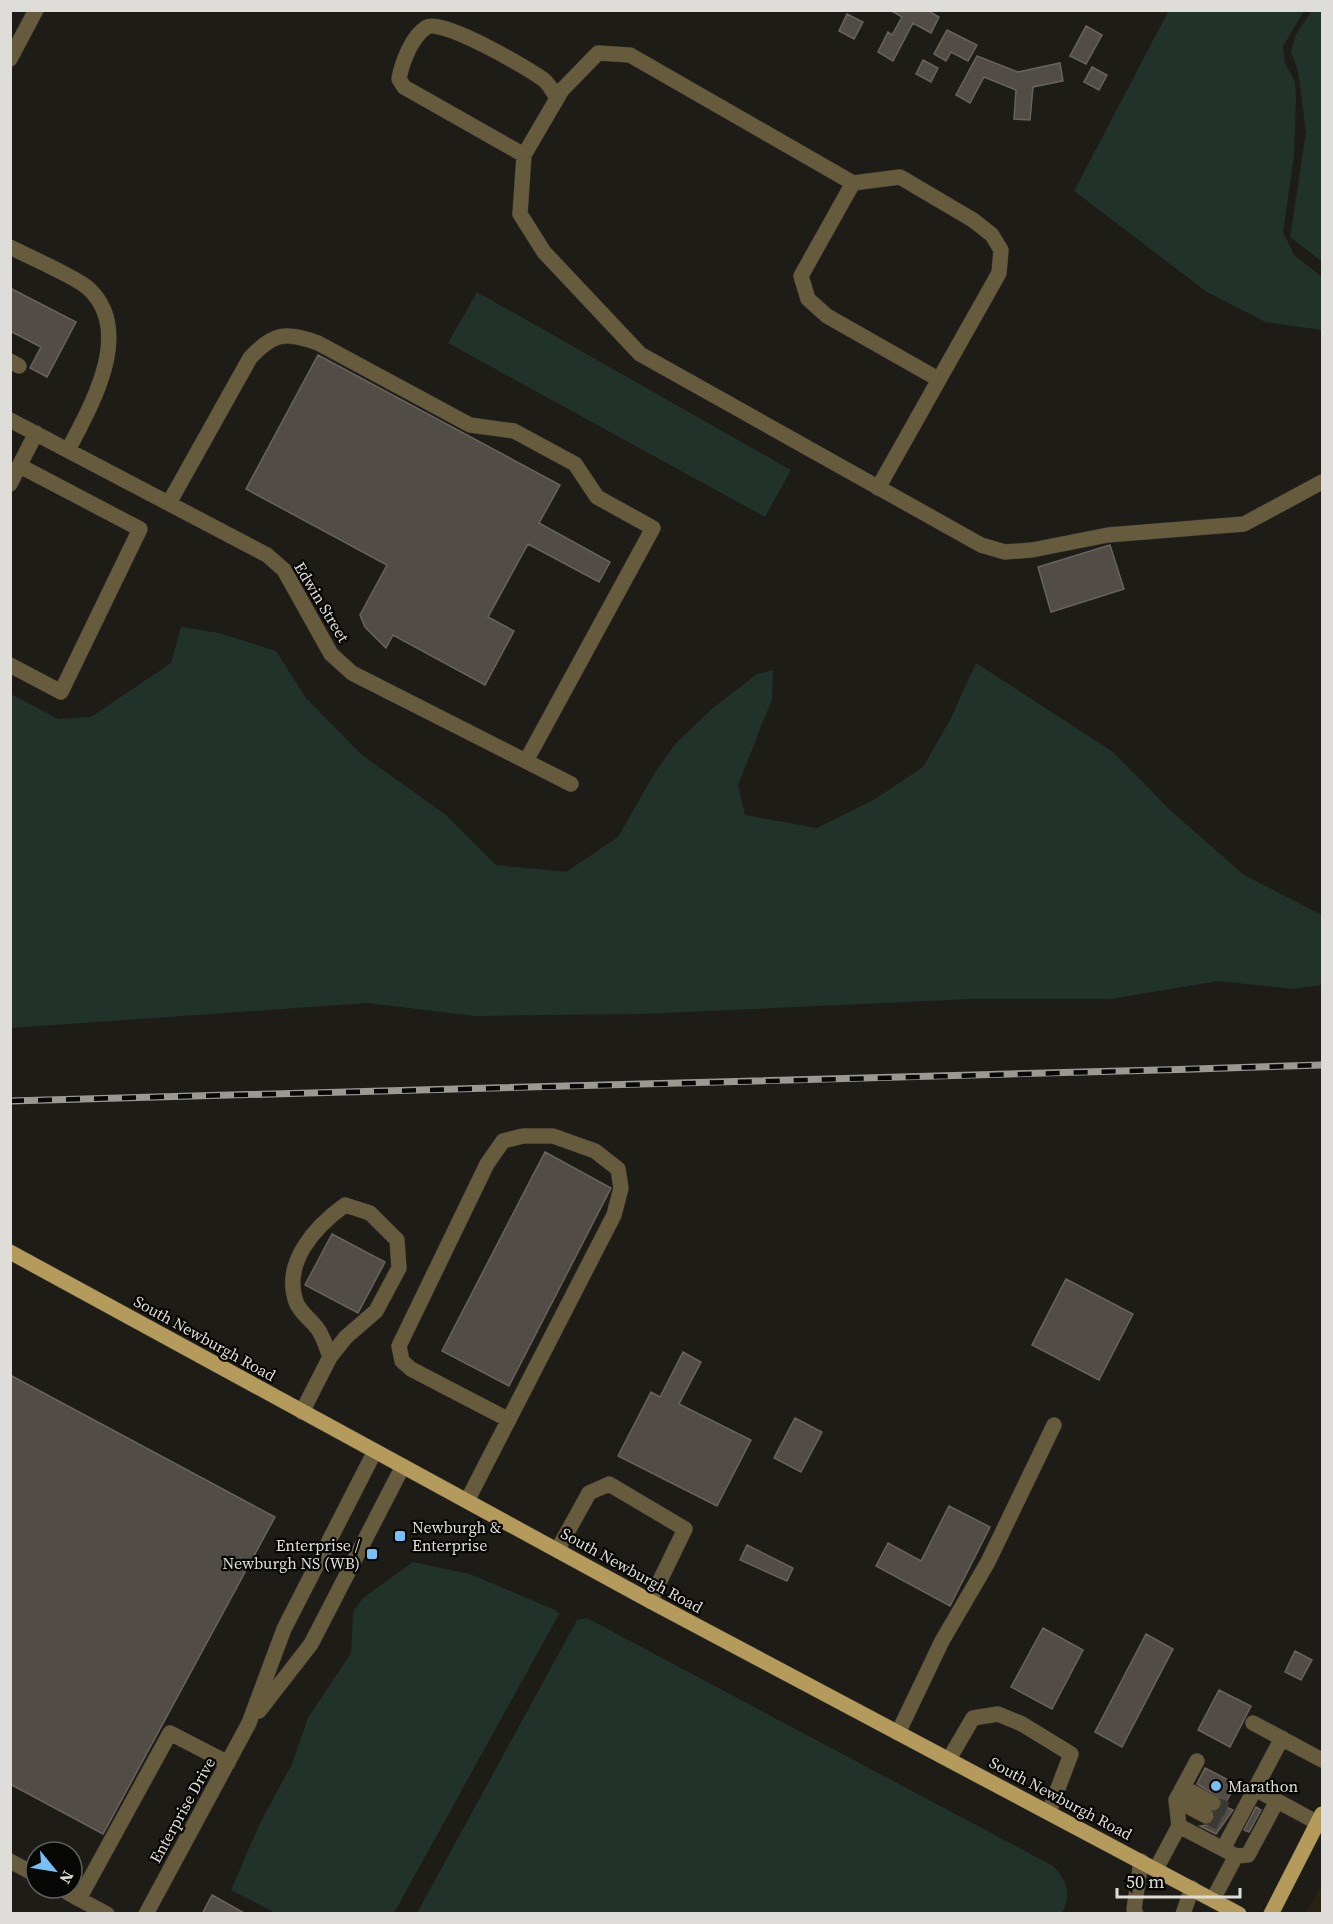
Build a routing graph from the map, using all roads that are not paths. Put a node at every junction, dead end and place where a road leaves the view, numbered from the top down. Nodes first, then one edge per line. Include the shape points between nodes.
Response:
1 (36, 10) edge
2 (10, 59) edge
3 (557, 98) junction
4 (524, 155) junction
5 (853, 183) junction
6 (10, 247) edge
7 (938, 379) junction
8 (10, 420) edge
9 (36, 433) junction
10 (68, 450) junction
11 (20, 466) junction
12 (1323, 483) edge
13 (10, 484) edge
14 (878, 488) junction
15 (169, 503) junction
16 (10, 664) edge
17 (526, 761) junction
18 (571, 784) dead end
19 (10, 1252) edge
20 (330, 1357) junction
21 (302, 1412) junction
22 (509, 1420) junction
23 (1054, 1425) dead end
24 (375, 1451) junction
25 (403, 1466) junction
26 (467, 1501) junction
27 (558, 1549) junction
28 (650, 1601) junction
29 (249, 1723) junction
30 (1253, 1723) dead end
31 (898, 1732) junction
32 (1282, 1738) junction
33 (949, 1759) junction
34 (1323, 1760) edge
35 (1197, 1761) dead end
36 (228, 1762) junction
37 (1255, 1789) junction
38 (1180, 1793) junction
39 (1277, 1801) junction
40 (1210, 1809) tunnel mouth
41 (1049, 1812) junction
42 (1320, 1818) edge
43 (1179, 1826) junction
44 (1230, 1853) junction
45 (10, 1861) edge
46 (1141, 1861) junction
47 (24, 1869) edge
48 (1156, 1869) junction
49 (1192, 1888) junction
50 (84, 1890) edge
51 (1213, 1899) junction
52 (81, 1900) edge
53 (107, 1914) edge
54 (146, 1914) edge
55 (1136, 1914) edge
56 (1183, 1914) edge
57 (1239, 1914) edge
58 (1271, 1914) edge

1 - 2 street
3 - 4 street
3 - 4 street via 546,81 439,24 428,26 414,41 401,65 399,79 404,87
3 - 5 street via 598,52 630,56
4 - 14 street via 520,214 544,252 640,354
5 - 7 street via 801,276 808,299 826,316
5 - 7 street via 900,177 974,220 992,235 1001,250 999,273
6 - 10 street via 87,288 100,304 109,327 100,380
7 - 14 street
8 - 9 street, Edwin Street
9 - 10 street, Edwin Street
9 - 11 street
10 - 15 street, Edwin Street
11 - 13 street
11 - 16 street via 140,529 61,692
12 - 14 street via 1244,524 1108,535 1005,552 981,545
15 - 17 street, Edwin Street via 277,562 331,654 352,673
15 - 17 street via 250,358 278,336 297,335 318,343 470,425 514,431 575,464 597,497 653,528
17 - 18 street, Edwin Street
19 - 21 main road, South Newburgh Road
20 - 20 street via 376,1311 399,1268 397,1240 370,1213 345,1205 320,1223 304,1247 291,1279 296,1304 319,1332
20 - 21 street
21 - 24 main road, South Newburgh Road
22 - 22 street via 614,1215 621,1188 618,1169 603,1157 553,1136 503,1141 487,1164 399,1346 402,1361 411,1369
22 - 26 street
23 - 31 street via 988,1562 942,1641
24 - 25 main road, South Newburgh Road
24 - 29 street, Enterprise Drive via 284,1629
25 - 26 main road, South Newburgh Road
25 - 29 street, Enterprise Drive via 311,1644
26 - 27 main road, South Newburgh Road
27 - 28 main road, South Newburgh Road
27 - 28 street via 589,1493 609,1484 685,1529
28 - 31 main road, South Newburgh Road
29 - 36 street, Enterprise Drive
30 - 32 street
31 - 33 main road, South Newburgh Road
32 - 34 street
32 - 37 street
33 - 41 main road, South Newburgh Road
33 - 41 street via 974,1718 998,1714 1022,1724 1071,1754
35 - 38 street
36 - 50 street via 170,1733
36 - 54 street, Enterprise Drive
37 - 39 street
37 - 44 street via 1231,1820
38 - 40 street
38 - 43 street
39 - 42 street
39 - 44 street via 1248,1855
41 - 46 main road, South Newburgh Road
42 - 58 main road
43 - 44 street
43 - 48 street
44 - 51 street
45 - 47 street
46 - 48 main road, South Newburgh Road
46 - 55 street
48 - 49 main road, South Newburgh Road
49 - 51 main road, South Newburgh Road
49 - 56 street
51 - 57 main road, South Newburgh Road
52 - 53 street

